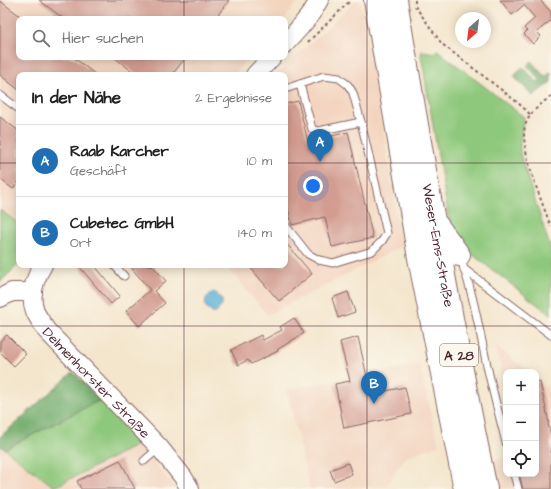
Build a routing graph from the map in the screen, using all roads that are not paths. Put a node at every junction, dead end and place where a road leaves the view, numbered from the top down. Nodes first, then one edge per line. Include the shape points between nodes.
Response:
1 (318, 0) edge
2 (375, 0) edge
3 (396, 0) edge
4 (288, 41) edge
5 (269, 60) edge
6 (256, 72) edge
7 (300, 84) junction
8 (288, 88) edge
9 (0, 95) edge
10 (16, 107) edge
11 (361, 122) junction
12 (434, 221) junction
13 (288, 229) edge
14 (462, 262) junction
15 (41, 268) edge
16 (117, 268) edge
17 (124, 276) dead end
18 (32, 292) junction
19 (0, 298) edge
20 (551, 335) edge
21 (505, 441) edge
22 (159, 447) junction
23 (144, 461) dead end
24 (515, 477) edge
25 (190, 489) edge
26 (465, 489) edge
27 (486, 489) edge
28 (518, 489) edge

1 - 4 street via 303,24
2 - 26 highway, Weser-Ems-Straße / A 28 via 419,258
3 - 12 highway, Weser-Ems-Straße / A 28
5 - 6 street
7 - 8 lane
7 - 11 lane via 324,76 339,78 353,92
7 - 11 lane via 312,129 318,131
9 - 10 lane
11 - 13 lane via 387,233 372,251 333,263 308,254
12 - 14 highway
12 - 27 highway, Weser-Ems-Straße / A 28
14 - 20 lane
14 - 21 lane, Weser-Ems-Straße
15 - 18 street, Delmenhorster Straße via 36,275
16 - 17 lane
18 - 19 street via 12,292
18 - 22 street, Delmenhorster Straße via 35,311 46,330
22 - 23 lane
22 - 25 street, Delmenhorster Straße
24 - 28 lane

